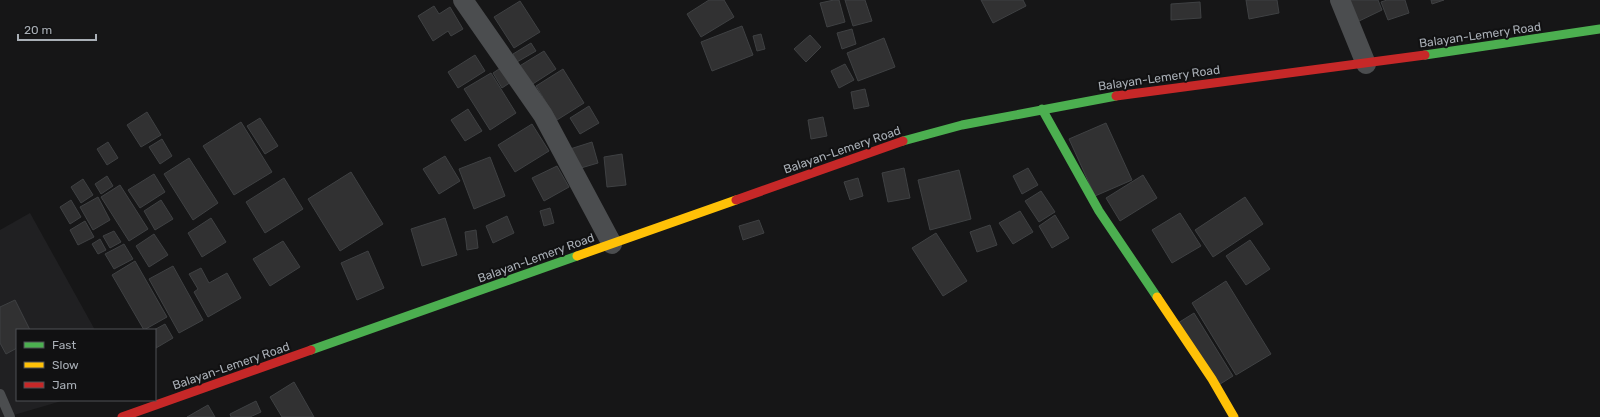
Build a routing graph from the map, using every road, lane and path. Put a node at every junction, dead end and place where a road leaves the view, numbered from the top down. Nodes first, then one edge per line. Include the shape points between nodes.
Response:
1 (463, 0) edge
2 (1340, 0) edge
3 (1600, 30) edge
4 (1366, 64) junction
5 (1042, 109) junction
6 (612, 244) junction
7 (0, 394) edge
8 (10, 417) edge
9 (122, 417) edge
10 (1234, 417) edge

1 - 6 street via 543,115
2 - 4 street
3 - 4 main road, Balayan-Lemery Road
4 - 5 main road, Balayan-Lemery Road via 1098,98
5 - 6 main road, Balayan-Lemery Road via 962,125 897,143
5 - 10 main road via 1098,212 1212,379
6 - 9 main road, Balayan-Lemery Road
7 - 8 lane

